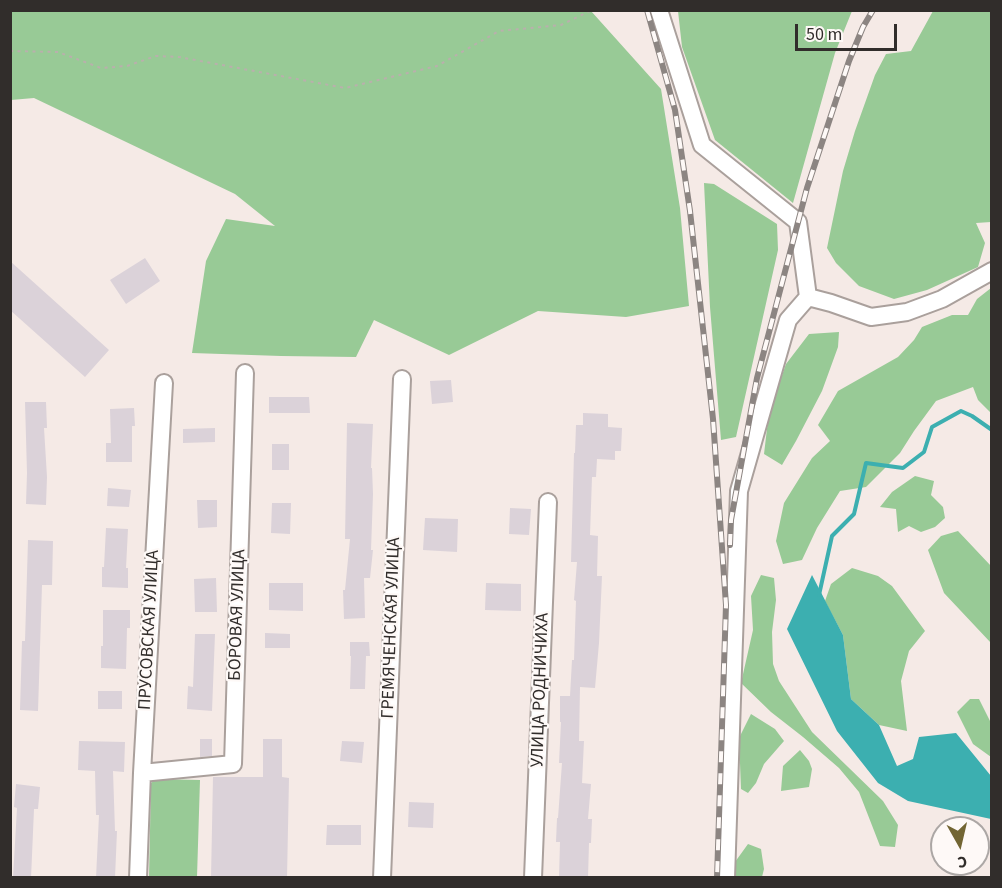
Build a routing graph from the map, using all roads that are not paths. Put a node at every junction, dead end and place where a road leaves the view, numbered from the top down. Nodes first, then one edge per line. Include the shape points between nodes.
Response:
1 (659, 10) edge
2 (992, 271) edge
3 (808, 297) junction
4 (245, 373) dead end
5 (402, 380) dead end
6 (164, 383) dead end
7 (548, 502) dead end
8 (142, 773) junction
9 (138, 878) edge
10 (382, 878) edge
11 (533, 878) edge
12 (726, 878) edge

1 - 3 street via 702,145 798,222
2 - 3 street via 942,299 908,312 871,317
3 - 12 street via 788,320 739,491
4 - 8 street, БОРОВАЯ УЛИЦА via 233,764
5 - 10 street, ГРЕМЯЧЕНСКАЯ УЛИЦА
6 - 8 street, ПРУСОВСКАЯ УЛИЦА
7 - 11 street, УЛИЦА РОДНИЧИХА
8 - 9 street, ПРУСОВСКАЯ УЛИЦА

